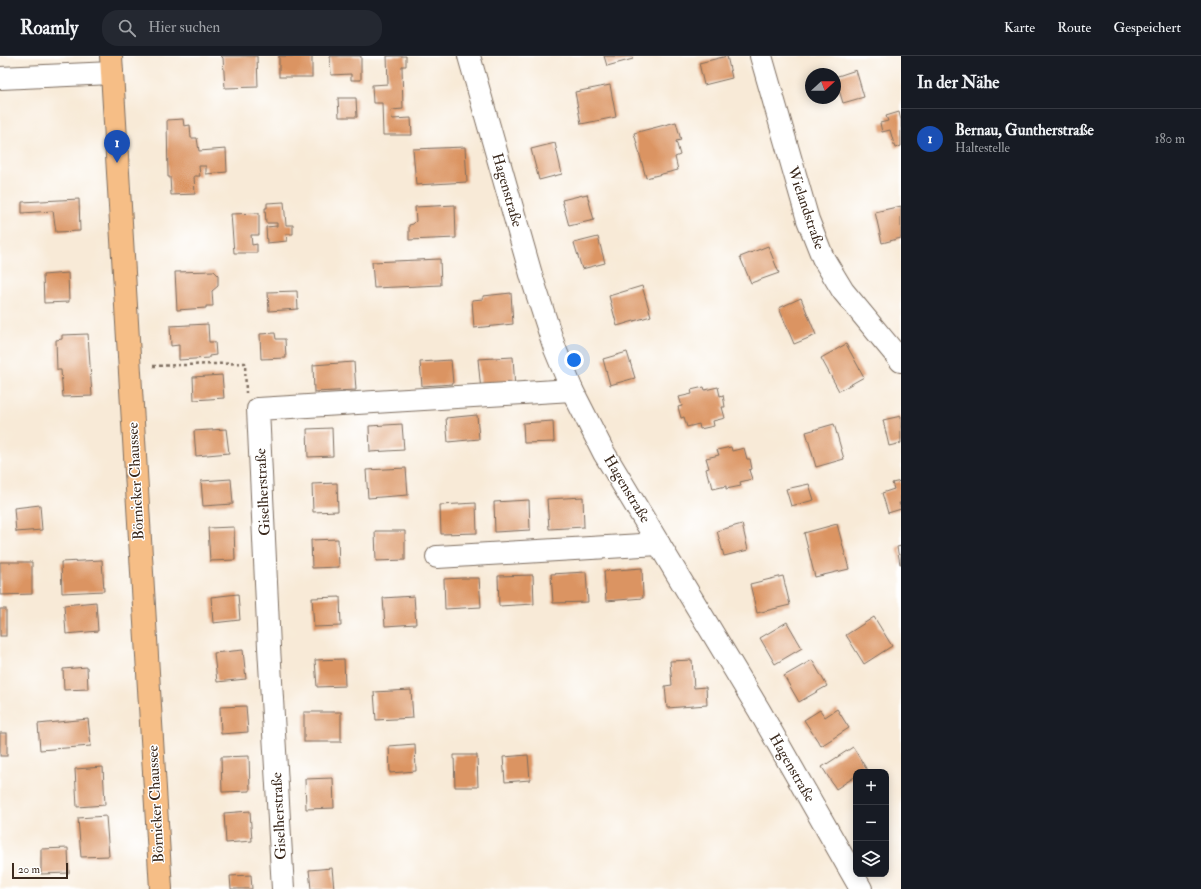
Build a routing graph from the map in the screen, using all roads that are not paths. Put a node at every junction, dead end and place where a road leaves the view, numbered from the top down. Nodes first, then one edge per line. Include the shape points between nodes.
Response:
1 (469, 56) edge
2 (761, 56) edge
3 (111, 64) edge
4 (0, 78) edge
5 (901, 361) edge
6 (572, 390) junction
7 (659, 544) junction
8 (437, 557) dead end
9 (856, 887) edge
10 (161, 889) edge
11 (283, 889) edge

1 - 6 street, Hagenstraße via 532,278 555,349
2 - 5 street, Wielandstraße via 808,220 823,258 843,292
3 - 4 street, Börnicker Chaussee
3 - 10 main road, Börnicker Chaussee
6 - 7 street, Hagenstraße via 604,453
6 - 11 street, Giselherstraße via 258,409
7 - 8 street
7 - 9 street, Hagenstraße via 759,710

